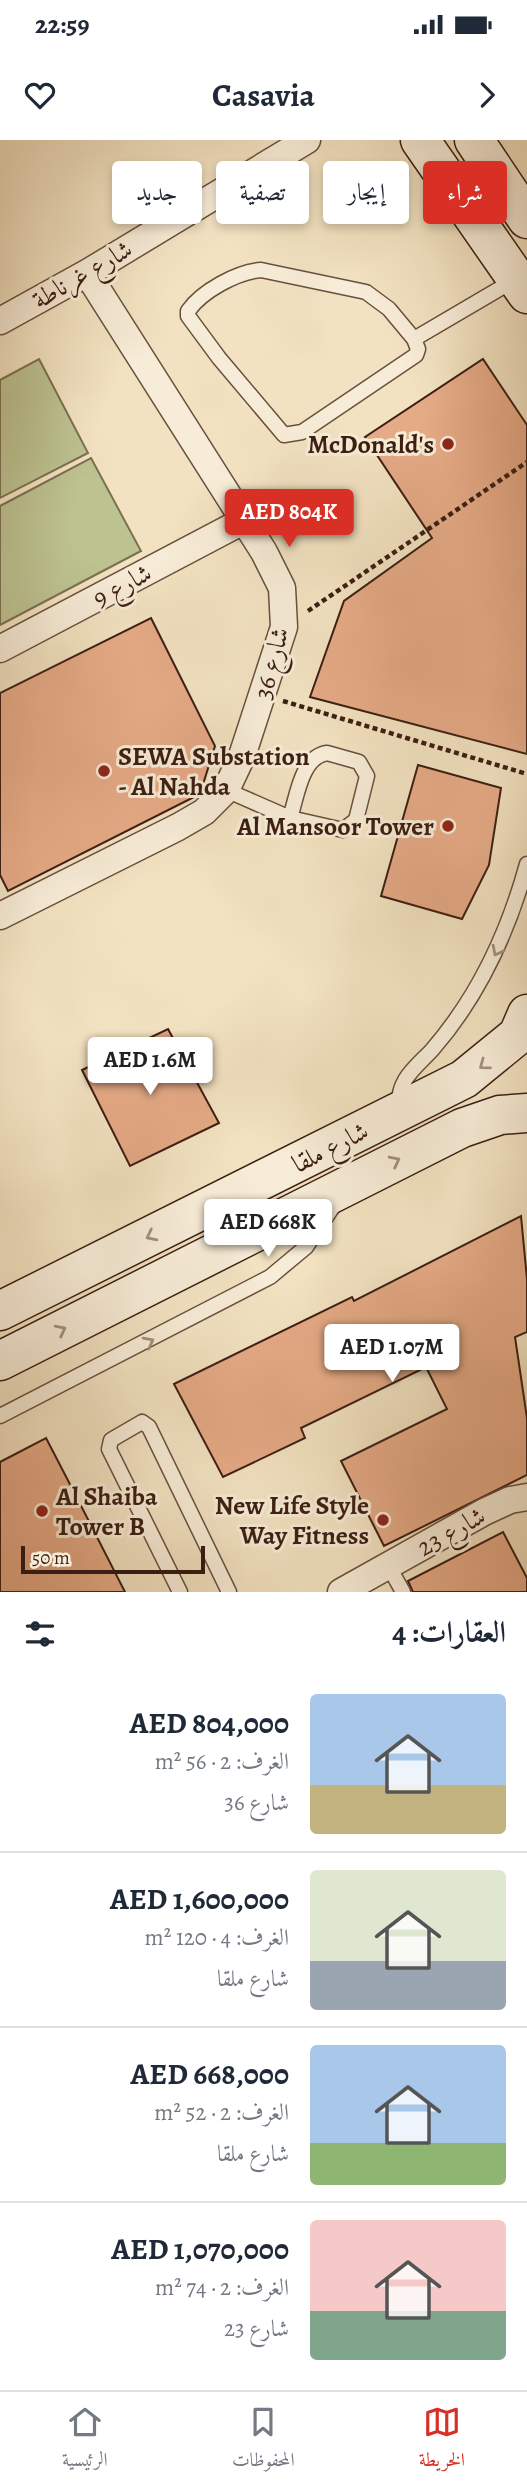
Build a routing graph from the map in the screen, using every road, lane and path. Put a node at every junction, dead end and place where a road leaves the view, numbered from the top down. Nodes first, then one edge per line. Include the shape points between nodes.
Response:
1 (307, 140) edge
2 (474, 140) edge
3 (418, 142) edge
4 (527, 219) edge
5 (87, 273) junction
6 (521, 287) edge
7 (0, 321) edge
8 (414, 339) junction
9 (527, 462) edge
10 (245, 520) junction
11 (284, 628) junction
12 (0, 649) edge
13 (264, 695) junction
14 (527, 774) edge
15 (226, 790) junction
16 (290, 818) junction
17 (527, 864) edge
18 (0, 916) edge
19 (527, 1014) edge
20 (399, 1112) junction
21 (527, 1112) edge
22 (341, 1189) junction
23 (0, 1311) edge
24 (0, 1361) edge
25 (0, 1416) edge
26 (527, 1497) edge
27 (388, 1565) junction
28 (180, 1592) edge
29 (229, 1592) edge
30 (341, 1592) edge
31 (403, 1592) edge

1 - 5 street, شارع غرناطة
2 - 4 street
3 - 6 street
5 - 7 street, شارع غرناطة
5 - 10 street, شارع 36
6 - 8 lane
8 - 8 lane via 389,309 366,292 261,270 239,274 188,311 278,431 290,436 412,359 418,349
9 - 11 path
10 - 11 street, شارع 36 via 282,588
10 - 12 street, شارع 9
11 - 13 street, شارع 36
13 - 14 path
13 - 15 street, شارع 36
15 - 16 lane
15 - 18 street, شارع 36 via 178,827
16 - 16 lane via 337,831 348,828 356,820 367,776 363,766 327,753 315,757 307,766
17 -> 20 lane via 502,940 484,976 451,1027 404,1079
19 -> 20 street, شارع ملقا via 518,1035 483,1066
20 -> 23 street, شارع ملقا
22 -> 21 street, شارع ملقا via 462,1128 500,1115
24 -> 22 street, شارع ملقا
25 -> 22 lane via 270,1277 313,1238
26 - 27 street, شارع 23 via 484,1512
27 - 30 street, شارع 23
27 - 31 lane
28 - 29 lane via 109,1449 111,1440 142,1422 149,1427

